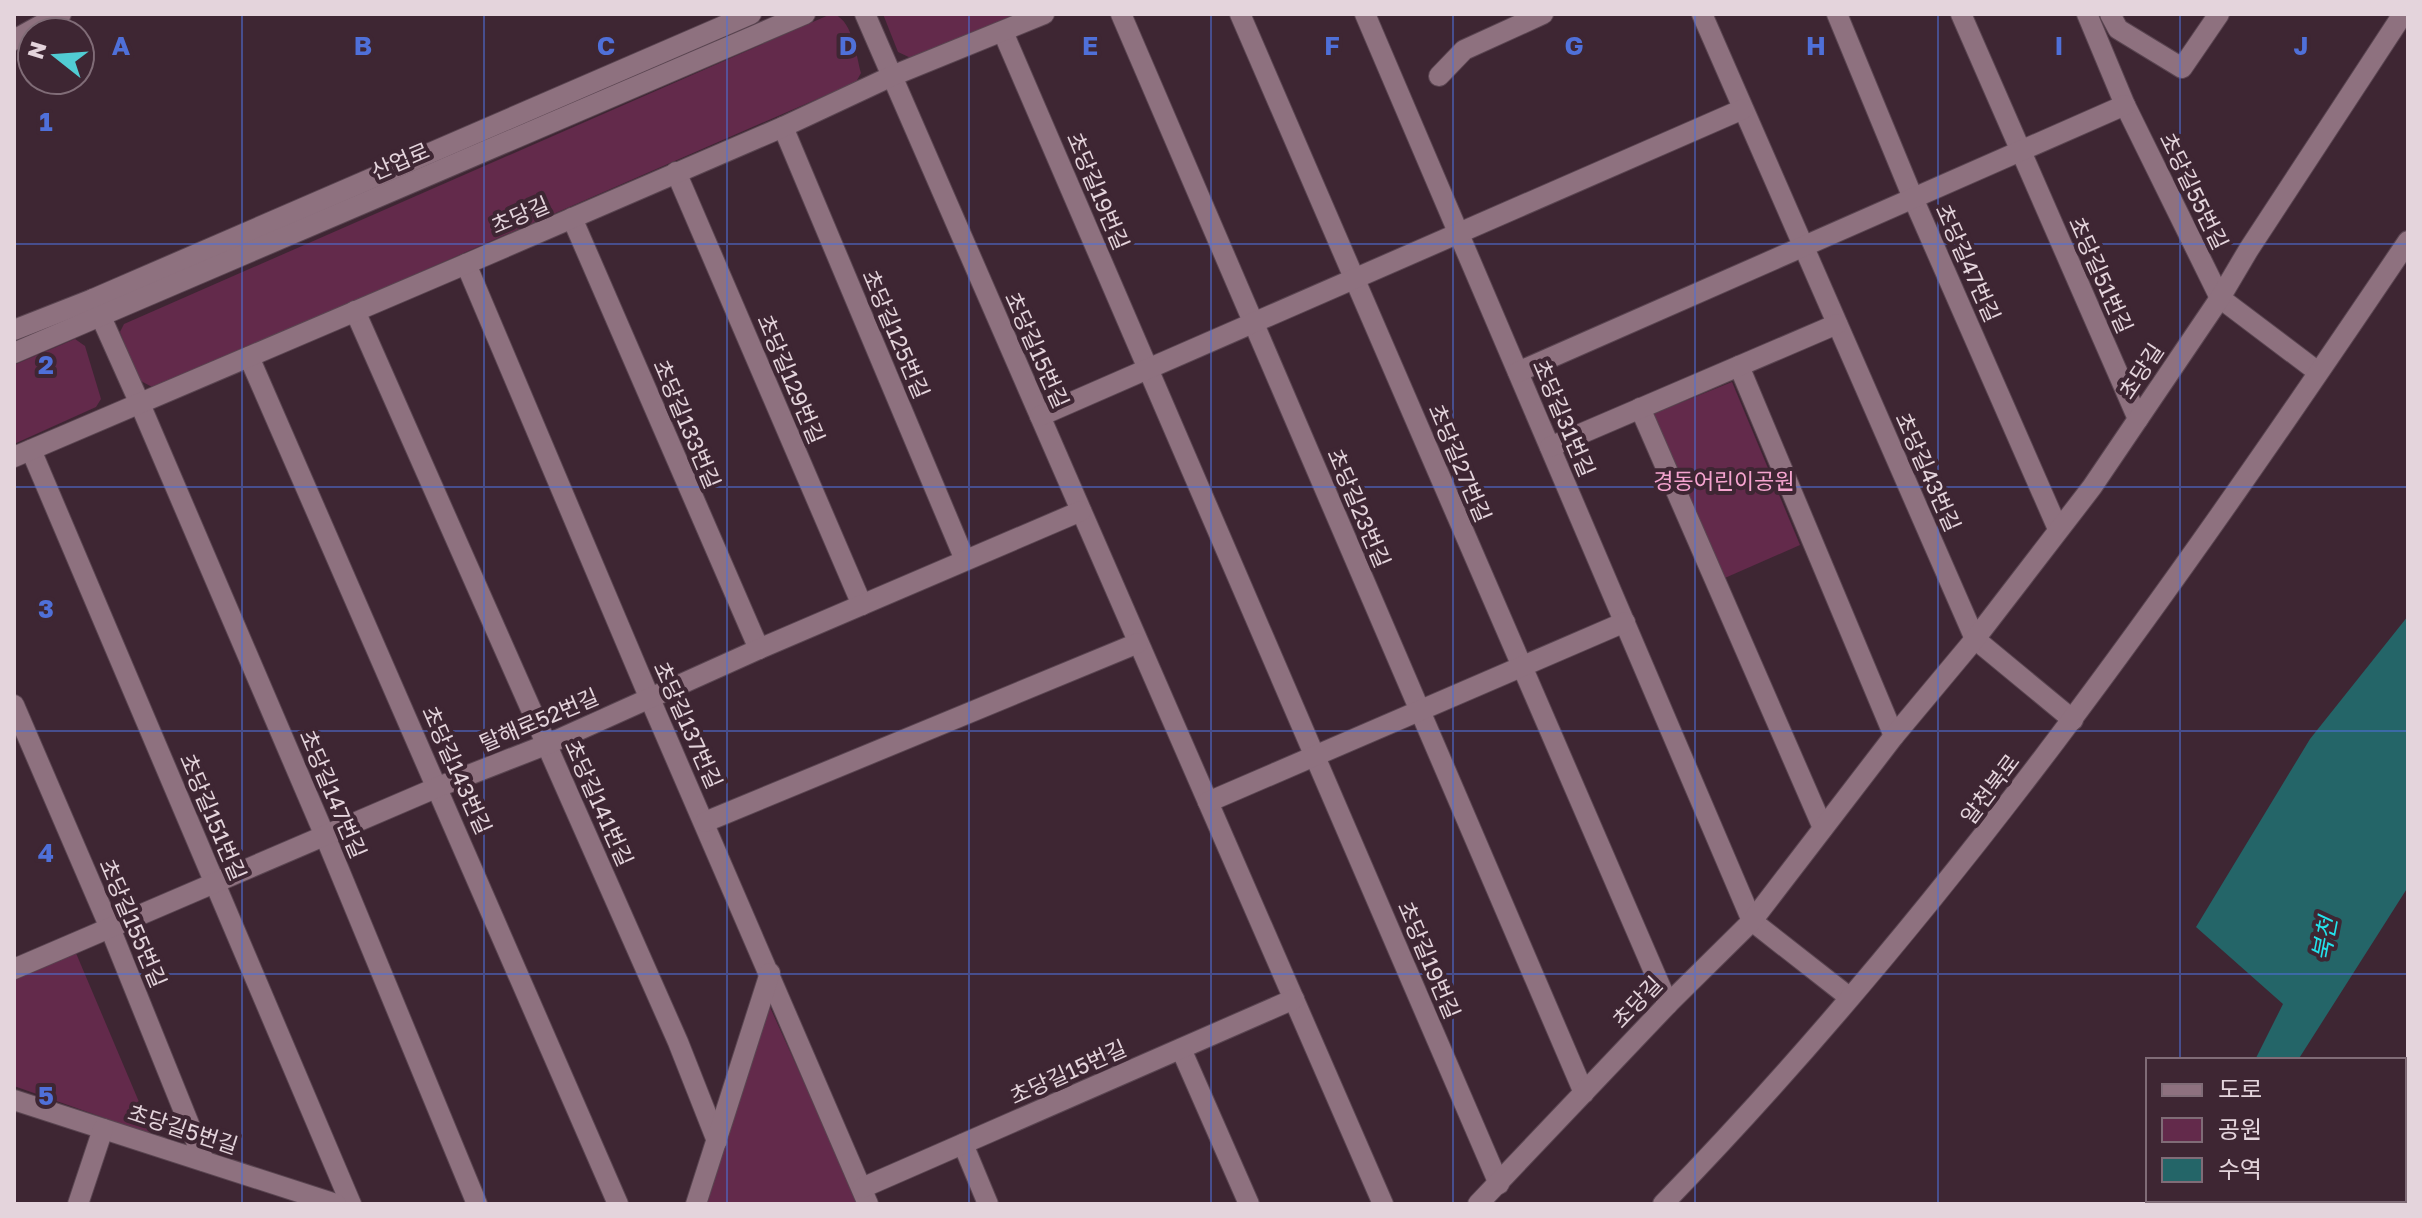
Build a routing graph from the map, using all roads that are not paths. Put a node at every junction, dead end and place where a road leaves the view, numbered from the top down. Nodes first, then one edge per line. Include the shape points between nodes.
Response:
1 (61, 14) edge
2 (751, 14) edge
3 (805, 14) edge
4 (865, 14) edge
5 (1044, 14) edge
6 (1121, 14) edge
7 (1240, 14) edge
8 (1365, 14) edge
9 (1543, 14) edge
10 (1702, 14) edge
11 (1837, 14) edge
12 (1961, 14) edge
13 (2087, 14) edge
14 (2110, 14) edge
15 (2219, 14) edge
16 (2403, 14) edge
17 (1003, 32) junction
18 (14, 40) edge
19 (892, 76) junction
20 (1439, 76) dead end
21 (2125, 105) junction
22 (1743, 109) junction
23 (783, 127) junction
24 (2021, 150) junction
25 (676, 172) junction
26 (1913, 198) junction
27 (572, 218) junction
28 (1459, 233) junction
29 (2408, 241) edge
30 (1803, 246) junction
31 (466, 264) junction
32 (1354, 279) junction
33 (2220, 298) junction
34 (96, 307) junction
35 (355, 311) junction
36 (1254, 323) junction
37 (1837, 324) junction
38 (14, 329) edge
39 (14, 353) edge
40 (249, 357) junction
41 (1739, 366) junction
42 (1148, 369) junction
43 (1518, 372) junction
44 (2318, 372) junction
45 (140, 404) junction
46 (1640, 408) junction
47 (1040, 416) junction
48 (2138, 419) junction
49 (1550, 447) junction
50 (22, 454) edge
51 (1081, 511) junction
52 (2058, 529) junction
53 (965, 560) junction
54 (862, 605) junction
55 (1625, 622) junction
56 (1975, 639) junction
57 (1138, 643) junction
58 (759, 649) junction
59 (1522, 667) junction
60 (650, 699) junction
61 (14, 705) edge
62 (1420, 711) junction
63 (2073, 720) junction
64 (1894, 736) junction
65 (548, 744) junction
66 (1315, 755) junction
67 (438, 787) junction
68 (1208, 802) junction
69 (705, 822) junction
70 (1823, 828) junction
71 (325, 836) junction
72 (215, 883) junction
73 (1752, 921) junction
74 (110, 928) junction
75 (14, 969) edge
76 (770, 973) junction
77 (1849, 997) junction
78 (1294, 999) junction
79 (1668, 1004) junction
80 (1181, 1049) junction
81 (1584, 1093) junction
82 (14, 1100) edge
83 (103, 1129) junction
84 (717, 1141) junction
85 (963, 1144) junction
86 (204, 1161) junction
87 (1499, 1184) junction
88 (865, 1196) edge
89 (78, 1204) edge
90 (336, 1204) edge
91 (351, 1204) edge
92 (477, 1204) edge
93 (618, 1204) edge
94 (696, 1204) edge
95 (988, 1204) edge
96 (1249, 1204) edge
97 (1383, 1204) edge
98 (1478, 1204) edge
99 (1663, 1204) edge

1 - 18 street
2 - 34 street, 산업로
3 - 34 street, 산업로
4 - 19 street, 초당길15번길
5 - 17 street, 초당길
6 - 36 street, 초당길23번길
7 - 32 street, 초당길27번길
8 - 28 street, 초당길31번길
9 - 20 street via 1464,50
10 - 22 street, 초당길43번길
11 - 26 street, 초당길47번길
12 - 24 street, 초당길51번길
13 - 21 street, 초당길55번길
14 - 15 street via 2118,29 2182,68
16 - 33 street, 초당길
17 - 19 street, 초당길
17 - 42 street, 초당길19번길
19 - 23 street, 초당길
19 - 47 street, 초당길15번길
21 - 24 street
21 - 33 street, 초당길55번길
22 - 28 street
22 - 30 street, 초당길43번길
23 - 25 street, 초당길
23 - 53 street, 초당길125번길
24 - 26 street
24 - 48 street, 초당길51번길
25 - 27 street, 초당길
25 - 54 street, 초당길129번길
26 - 30 street
26 - 52 street, 초당길47번길
27 - 31 street, 초당길
27 - 58 street, 초당길133번길
28 - 32 street
28 - 43 street, 초당길31번길
29 - 44 street, 알천북로
30 - 37 street, 초당길43번길
30 - 43 street
31 - 35 street, 초당길
31 - 60 street, 초당길137번길
32 - 36 street
32 - 59 street, 초당길27번길
33 - 44 street
33 - 48 street, 초당길
34 - 38 street, 산업로
34 - 39 street, 산업로
34 - 45 street, 초당길147번길
35 - 40 street, 초당길
35 - 65 street, 초당길141번길
36 - 42 street
36 - 62 street, 초당길23번길
37 - 41 street
37 - 56 street, 초당길43번길
40 - 45 street, 초당길
40 - 67 street, 초당길143번길
41 - 46 street
41 - 64 street
42 - 47 street
42 - 66 street, 초당길19번길
43 - 49 street, 초당길31번길
44 - 63 street, 알천북로
45 - 50 street, 초당길
45 - 71 street, 초당길147번길
46 - 49 street
46 - 70 street
47 - 51 street, 초당길15번길
48 - 52 street, 초당길
49 - 55 street, 초당길31번길
50 - 72 street, 초당길151번길
51 - 53 street, 탈해로52번길
51 - 57 street, 초당길15번길
52 - 56 street, 초당길
53 - 54 street, 탈해로52번길
54 - 58 street, 탈해로52번길
55 - 59 street
55 - 73 street, 초당길31번길
56 - 63 street
56 - 64 street, 초당길
57 - 68 street, 초당길15번길
57 - 69 street
58 - 60 street, 탈해로52번길
59 - 62 street
59 - 79 street, 초당길27번길
60 - 65 street, 탈해로52번길
60 - 69 street, 초당길137번길
61 - 74 street, 초당길155번길
62 - 66 street
62 - 81 street, 초당길23번길
63 - 77 street, 알천북로 via 1964,863
64 - 70 street, 초당길
65 - 67 street, 탈해로52번길
65 - 84 street, 초당길141번길
66 - 68 street
66 - 87 street, 초당길19번길
67 - 71 street, 탈해로52번길
67 - 93 street, 초당길143번길
68 - 78 street, 초당길15번길
69 - 76 street, 초당길137번길
70 - 73 street, 초당길
71 - 72 street, 탈해로52번길
71 - 92 street, 초당길147번길
72 - 74 street, 탈해로52번길
72 - 91 street, 초당길151번길
73 - 77 street
73 - 79 street, 초당길
74 - 75 street, 탈해로52번길
74 - 86 street, 초당길155번길
76 - 84 street
76 - 88 street, 초당길137번길
77 - 99 street, 알천북로
78 - 80 street, 초당길15번길
78 - 97 street, 초당길15번길
79 - 81 street, 초당길
80 - 85 street, 초당길15번길
80 - 96 street
81 - 87 street, 초당길
82 - 83 street, 초당길5번길
83 - 86 street, 초당길5번길
83 - 89 street
84 - 94 street
85 - 88 street, 초당길15번길
85 - 95 street
86 - 90 street, 초당길5번길
87 - 98 street, 초당길

